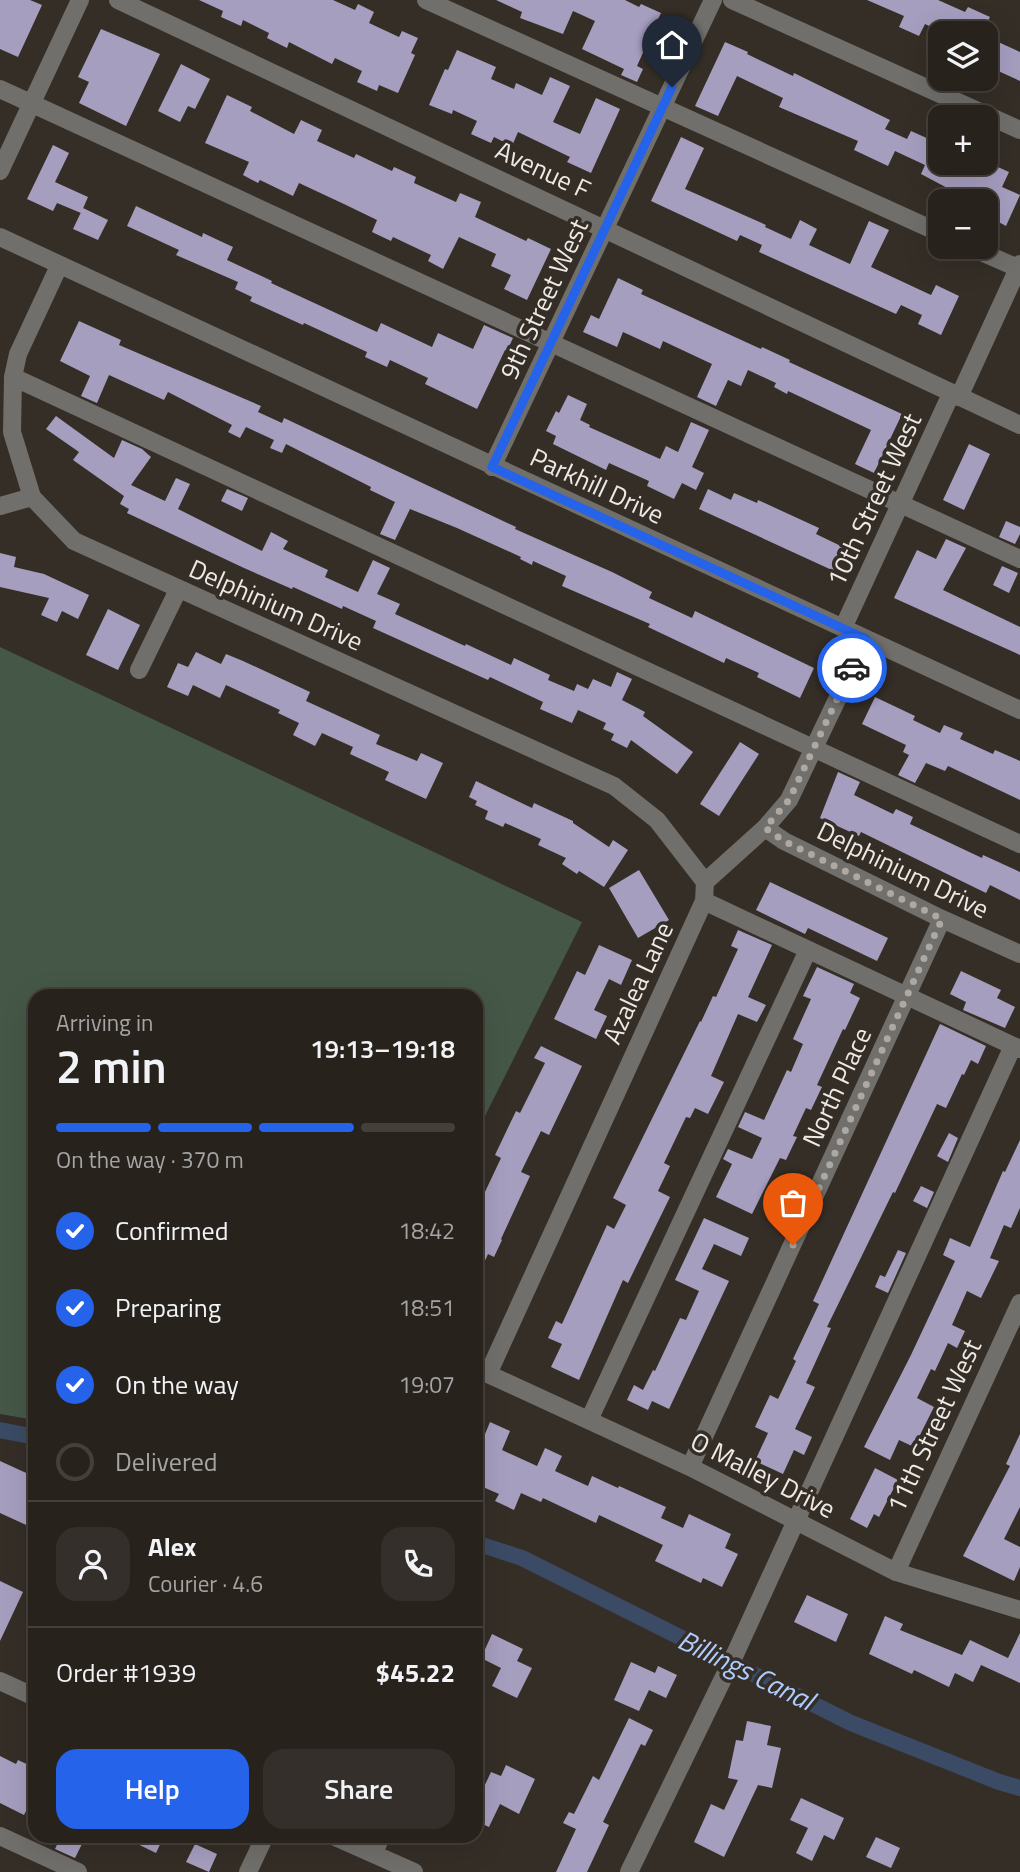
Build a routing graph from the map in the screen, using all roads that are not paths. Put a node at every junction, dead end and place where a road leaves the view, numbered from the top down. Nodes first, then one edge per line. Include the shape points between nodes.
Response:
1 (80, 0) edge
2 (118, 0) edge
3 (426, 0) edge
4 (713, 0) edge
5 (732, 0) edge
6 (0, 89) edge
7 (31, 103) junction
8 (662, 109) junction
9 (1020, 130) edge
10 (0, 171) edge
11 (606, 228) junction
12 (928, 228) edge
13 (0, 237) edge
14 (998, 258) edge
15 (60, 266) junction
16 (1019, 267) edge
17 (551, 344) junction
18 (13, 377) junction
19 (955, 395) junction
20 (1020, 425) edge
21 (6, 434) edge
22 (492, 467) junction
23 (32, 497) junction
24 (902, 503) junction
25 (0, 506) edge
26 (1020, 559) edge
27 (178, 590) junction
28 (843, 628) junction
29 (866, 639) junction
30 (139, 670) dead end
31 (1020, 710) edge
32 (814, 748) junction
33 (765, 828) junction
34 (1020, 844) edge
35 (705, 882) junction
36 (704, 901) junction
37 (942, 919) junction
38 (808, 950) junction
39 (1020, 954) edge
40 (908, 998) junction
41 (1017, 1048) edge
42 (1020, 1303) edge
43 (488, 1374) joint
44 (589, 1420) junction
45 (690, 1467) junction
46 (794, 1521) junction
47 (896, 1572) junction
48 (1018, 1606) edge
49 (0, 1681) edge
50 (28, 1694) edge
51 (0, 1836) edge
52 (262, 1843) edge
53 (349, 1843) edge
54 (378, 1843) edge
55 (374, 1854) junction
56 (78, 1872) edge
57 (248, 1872) edge
58 (414, 1872) edge
59 (629, 1872) edge

1 - 7 street
2 - 11 street, Avenue F
3 - 8 street
4 - 8 street, 9th Street West
5 - 9 street
6 - 7 street
7 - 10 street
7 - 17 street
8 - 11 street, 9th Street West
8 - 12 street
11 - 17 street, 9th Street West
11 - 19 street, Avenue F
13 - 15 street, Parkhill Drive
14 - 16 street
15 - 18 street, Delphinium Drive via 18,355
15 - 22 street, Parkhill Drive
16 - 19 street, 10th Street West
17 - 22 street, 9th Street West
17 - 24 street
18 - 21 street, Delphinium Drive
18 - 32 street
19 - 20 street, Avenue F
19 - 24 street, 10th Street West
21 - 23 street, Delphinium Drive
22 - 28 street, Parkhill Drive
23 - 25 street
23 - 27 street, Delphinium Drive via 74,541
24 - 26 street
24 - 28 street, 10th Street West
27 - 30 street
27 - 35 street, Delphinium Drive via 614,786 657,820
28 - 29 street, Parkhill Drive
29 - 31 street, Parkhill Drive
29 - 32 street
32 - 33 street via 789,800
32 - 34 street
33 - 35 street
33 - 37 street, Delphinium Drive
35 - 36 street, Azalea Lane
36 - 38 street
36 - 43 street, Azalea Lane
37 - 39 street, Delphinium Drive
37 - 40 street, North Place
38 - 40 street
38 - 44 street
40 - 41 street
40 - 45 street, North Place
41 - 46 street
42 - 47 street, 11th Street West
43 - 44 street, O Malley Drive
44 - 45 street, O Malley Drive
45 - 46 street, O Malley Drive
46 - 47 street, O Malley Drive
46 - 59 street
47 - 48 street, O Malley Drive
49 - 50 street
51 - 56 street
52 - 57 street
53 - 55 street
54 - 55 street
55 - 58 street

